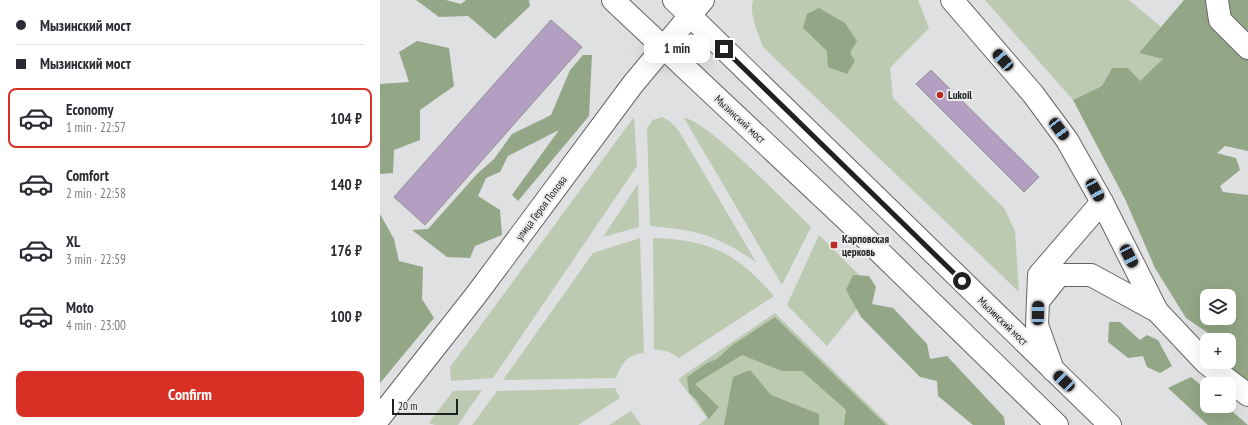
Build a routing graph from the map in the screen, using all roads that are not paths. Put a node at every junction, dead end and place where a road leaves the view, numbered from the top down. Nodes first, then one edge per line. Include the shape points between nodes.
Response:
1 (613, 0) edge
2 (674, 0) edge
3 (952, 0) edge
4 (1217, 0) edge
5 (696, 8) edge
6 (663, 47) junction
7 (1248, 48) edge
8 (1102, 202) junction
9 (1038, 301) junction
10 (1157, 311) junction
11 (1053, 370) junction
12 (1248, 395) edge
13 (380, 417) edge
14 (1057, 425) edge
15 (1110, 425) edge

1 - 6 street, Мызинский мост
2 - 5 street, Мызинский мост
3 - 8 street via 1033,94 1067,140
4 - 7 street via 1220,20
5 - 6 street, улица Героя Попова
5 - 11 street, Мызинский мост
6 - 13 street, улица Героя Попова via 476,295
6 - 14 street, Мызинский мост via 850,223
8 - 9 street via 1039,275
8 - 10 street
9 - 10 street via 1059,275 1091,275
9 - 11 street via 1037,325
10 - 12 street via 1206,362
11 - 15 street, Мызинский мост

